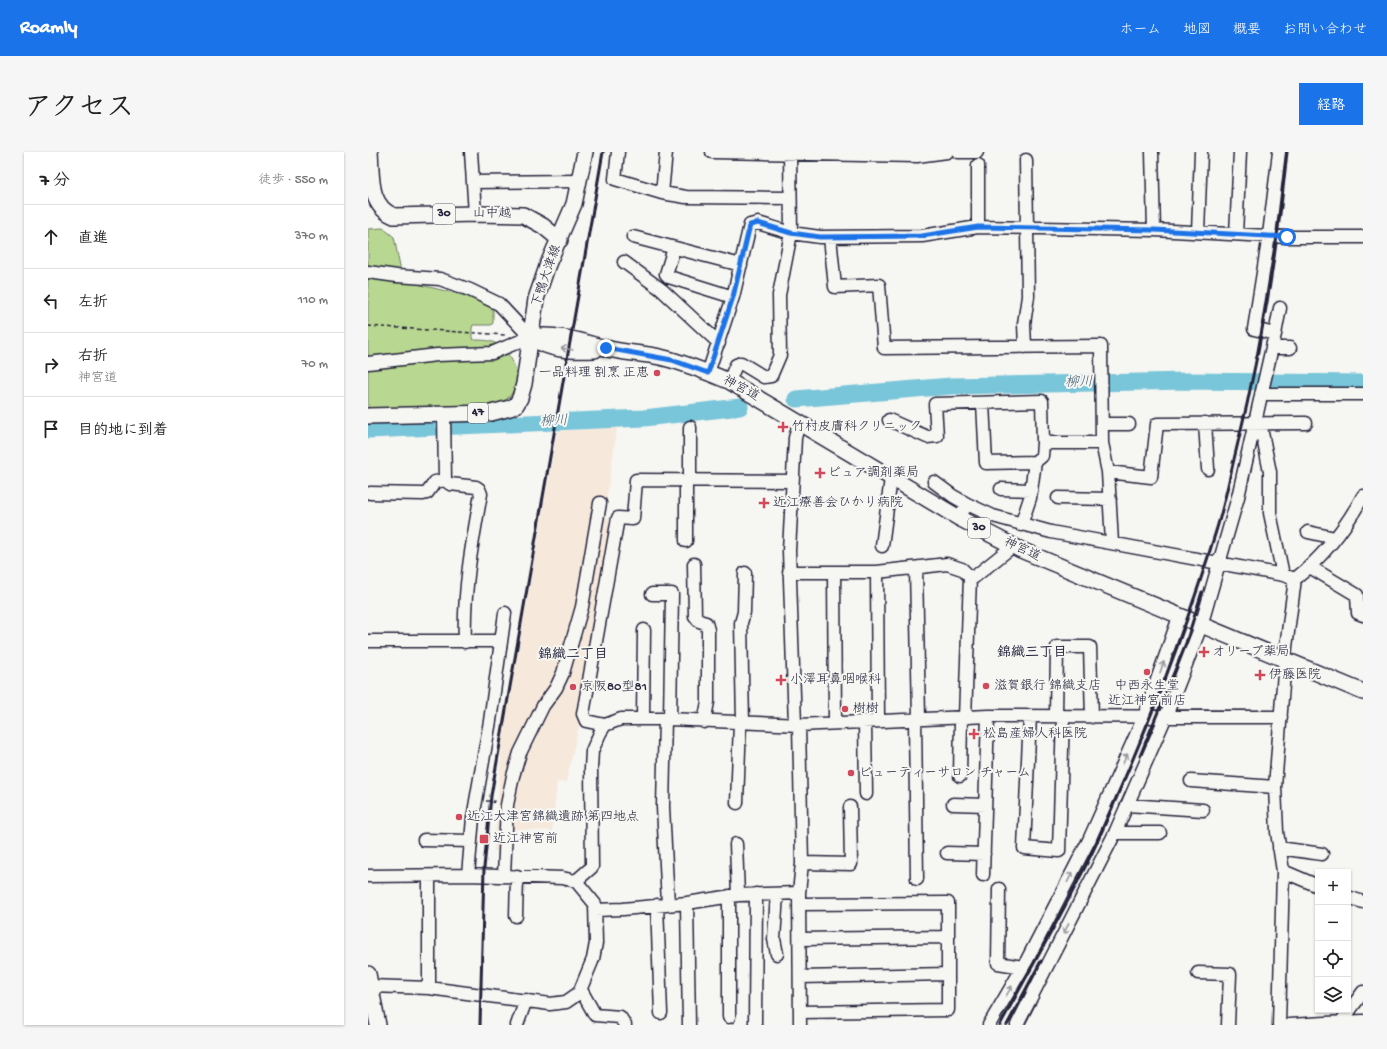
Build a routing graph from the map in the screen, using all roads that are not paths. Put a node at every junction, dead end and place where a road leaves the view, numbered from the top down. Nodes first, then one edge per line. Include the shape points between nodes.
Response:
1 (370, 152) edge
2 (471, 152) edge
3 (585, 152) edge
4 (618, 152) edge
5 (666, 152) edge
6 (712, 152) edge
7 (947, 152) edge
8 (958, 152) edge
9 (977, 152) edge
10 (1152, 152) edge
11 (1201, 152) edge
12 (1240, 152) edge
13 (1279, 152) edge
14 (790, 153) edge
15 (1026, 160) dead end
16 (978, 165) dead end
17 (580, 181) junction
18 (473, 182) junction
19 (662, 193) junction
20 (790, 198) junction
21 (475, 214) junction
22 (978, 227) junction
23 (1027, 228) junction
24 (1154, 230) junction
25 (1198, 232) junction
26 (791, 233) junction
27 (1236, 234) junction
28 (1269, 235) junction
29 (633, 237) dead end
30 (830, 237) junction
31 (1363, 237) edge
32 (560, 240) junction
33 (674, 248) junction
34 (624, 262) dead end
35 (741, 265) junction
36 (368, 272) edge
37 (733, 297) junction
38 (1280, 308) dead end
39 (1274, 334) junction
40 (530, 337) junction
41 (719, 342) junction
42 (1025, 347) junction
43 (1272, 348) junction
44 (1290, 348) dead end
45 (368, 363) edge
46 (708, 373) junction
47 (729, 381) junction
48 (1261, 394) junction
49 (1363, 394) edge
50 (983, 403) junction
51 (368, 416) edge
52 (444, 417) junction
53 (889, 420) dead end
54 (799, 422) junction
55 (1205, 423) junction
56 (1258, 423) junction
57 (1306, 423) dead end
58 (1102, 424) junction
59 (1130, 424) dead end
60 (690, 427) dead end
61 (1042, 442) junction
62 (1102, 443) junction
63 (1036, 462) junction
64 (1208, 469) dead end
65 (1108, 472) junction
66 (891, 478) junction
67 (445, 480) junction
68 (688, 481) junction
69 (792, 481) junction
70 (934, 482) dead end
71 (1001, 489) dead end
72 (1031, 490) junction
73 (370, 493) dead end
74 (1363, 496) edge
75 (1058, 498) dead end
76 (1110, 499) junction
77 (600, 503) dead end
78 (967, 504) junction
79 (959, 518) junction
80 (1021, 525) junction
81 (1308, 532) dead end
82 (1335, 538) junction
83 (686, 541) dead end
84 (1112, 543) junction
85 (882, 546) dead end
86 (1013, 546) junction
87 (1219, 563) junction
88 (694, 564) dead end
89 (1310, 567) junction
90 (916, 568) junction
91 (789, 572) junction
92 (834, 572) junction
93 (877, 572) junction
94 (745, 573) dead end
95 (1283, 574) junction
96 (970, 577) junction
97 (1295, 579) junction
98 (652, 594) dead end
99 (505, 613) dead end
100 (1363, 615) edge
101 (1179, 617) junction
102 (1201, 626) junction
103 (644, 630) dead end
104 (368, 641) edge
105 (501, 641) junction
106 (465, 642) junction
107 (1285, 660) junction
108 (1363, 692) edge
109 (988, 716) junction
110 (1030, 716) junction
111 (1059, 716) junction
112 (1166, 716) junction
113 (1092, 717) junction
114 (1144, 717) junction
115 (1281, 717) junction
116 (643, 718) junction
117 (963, 718) junction
118 (667, 719) junction
119 (917, 719) junction
120 (866, 721) junction
121 (878, 721) junction
122 (704, 722) junction
123 (741, 723) junction
124 (836, 723) junction
125 (605, 725) junction
126 (797, 725) junction
127 (960, 776) dead end
128 (1191, 781) dead end
129 (1275, 787) junction
130 (866, 794) dead end
131 (738, 802) dead end
132 (953, 804) dead end
133 (985, 805) junction
134 (1127, 805) junction
135 (850, 807) dead end
136 (1203, 810) dead end
137 (1115, 833) junction
138 (1160, 833) dead end
139 (424, 840) dead end
140 (470, 841) junction
141 (736, 844) dead end
142 (1279, 848) junction
143 (947, 853) dead end
144 (984, 854) junction
145 (1322, 854) dead end
146 (802, 863) junction
147 (1283, 871) junction
148 (468, 875) junction
149 (983, 875) dead end
150 (368, 876) edge
151 (429, 876) junction
152 (504, 876) junction
153 (517, 876) junction
154 (917, 879) dead end
155 (576, 881) junction
156 (1315, 885) edge
157 (999, 889) dead end
158 (756, 894) junction
159 (777, 894) junction
160 (734, 896) junction
161 (800, 898) junction
162 (1351, 898) edge
163 (1363, 902) edge
164 (687, 903) junction
165 (662, 905) junction
166 (595, 910) junction
167 (516, 916) dead end
168 (948, 937) junction
169 (800, 940) junction
170 (778, 954) dead end
171 (1023, 967) junction
172 (1198, 973) dead end
173 (948, 974) junction
174 (800, 977) junction
175 (369, 980) edge
176 (429, 988) junction
177 (581, 990) junction
178 (1357, 996) edge
179 (526, 1000) junction
180 (800, 1012) junction
181 (660, 1013) dead end
182 (729, 1017) dead end
183 (1363, 1021) edge
184 (1340, 1023) edge
185 (378, 1025) edge
186 (517, 1025) edge
187 (625, 1025) edge
188 (689, 1025) edge
189 (755, 1025) edge
190 (800, 1025) edge
191 (989, 1025) edge
192 (1017, 1025) edge
193 (1228, 1025) edge
194 (1279, 1025) edge
195 (1289, 1025) edge

1 - 21 main road, 山中越 / 30 via 374,198 385,213 394,216
2 - 18 street
3 - 17 main road, 下鴨大津線
4 - 19 street via 615,179
5 - 19 street
6 - 14 street
7 - 14 street via 917,156
8 - 9 street
10 - 24 street
11 - 25 street
12 - 27 street
13 - 28 street
14 - 20 street
15 - 23 street
16 - 22 street
17 - 18 street
17 - 32 main road, 下鴨大津線
18 - 21 street
19 - 20 street via 686,196
20 - 26 street
21 - 32 main road, 山中越 / 30 via 523,215 543,226
22 - 23 street
22 - 30 street via 922,236
23 - 24 street
23 - 42 street via 1028,296 1024,324
24 - 25 street
25 - 27 street
26 - 30 street
26 - 35 street via 758,223 750,225
26 - 47 street via 779,295 780,355 774,372 771,376 764,377 741,363 736,365
27 - 28 street
28 - 31 street via 1315,238
28 - 39 street via 1254,330
29 - 33 street
30 - 42 street via 835,287 879,286 884,348
32 - 40 main road, 下鴨大津線 via 540,287
33 - 35 street
33 - 37 street via 666,274 669,277
34 - 41 street via 662,290
35 - 37 street
36 - 40 street via 440,279 470,290 499,304
37 - 41 street
38 - 39 street
39 - 43 street
40 - 45 street via 492,353
40 - 46 main road, 神宮道 / 30 via 543,346 568,350 606,348 666,358
40 - 52 main road, 47 via 524,384 516,405 491,412
41 - 46 street
42 - 58 street via 1101,346
43 - 44 street
43 - 48 street
46 - 47 main road, 神宮道 / 30
47 - 54 main road, 神宮道 / 30
48 - 49 street
48 - 56 street
50 - 53 street via 935,404 937,436 927,437
50 - 61 street via 1042,401
50 - 63 street via 986,463
51 - 52 main road, 47
52 - 67 street
54 - 66 main road, 神宮道 / 30
54 - 69 street via 795,438
55 - 56 street
55 - 64 street
55 - 65 street via 1157,424 1151,477
56 - 57 street
56 - 87 street
56 - 95 street via 1270,472 1270,513
58 - 59 street
58 - 62 street
60 - 68 street
61 - 62 street
61 - 63 street via 1042,456
62 - 65 street
63 - 72 street
65 - 76 street
66 - 79 main road, 神宮道 / 30
66 - 85 street
67 - 73 street via 436,482 428,493 423,494
67 - 106 street via 450,484 476,487 481,494 464,609
68 - 69 street
68 - 83 street
68 - 125 street via 636,480 633,519 618,518 583,714 586,721
69 - 91 street
70 - 78 street
71 - 72 street
72 - 80 street
74 - 82 street via 1352,517
75 - 76 street
76 - 84 street
77 - 152 street via 582,607 563,673 520,753 513,776 508,805
78 - 79 street
78 - 80 street
79 - 86 main road, 神宮道 / 30
80 - 84 street
81 - 82 street
82 - 89 street
84 - 87 street
86 - 96 street via 973,578
86 - 101 main road, 神宮道 / 30
87 - 95 street
87 - 102 street
88 - 122 street via 695,616 699,621 706,623 708,630 708,702
89 - 97 street
89 - 100 street via 1357,595 1358,613
90 - 93 street
90 - 96 street via 947,564 962,569
90 - 119 street
91 - 92 street
91 - 126 street
92 - 93 street
92 - 124 street
93 - 121 street
94 - 123 street via 744,612 740,623
95 - 97 street
96 - 117 street
97 - 107 street
98 - 118 street via 672,594
99 - 105 street
101 - 102 main road, 神宮道 / 30
114 -> 101 street
102 - 107 main road, 神宮道 / 30
102 - 112 street
103 - 116 street
104 - 106 street
105 - 106 street
105 - 140 street
107 - 108 main road, 神宮道 / 30
107 - 115 street
109 - 110 street
109 - 117 street
109 - 133 street
110 - 111 street
110 - 111 street via 1024,848 1060,851
111 - 113 street
111 - 113 street via 1058,647 1090,647
112 - 114 street
112 - 115 street
112 - 134 street
113 - 114 street
171 -> 114 street via 1089,840
115 - 129 street
116 - 118 street
116 - 125 street via 621,719
117 - 119 street
117 - 127 street
118 - 122 street
118 - 165 street
119 - 121 street
119 - 154 street
120 - 121 street
120 - 124 street
120 - 130 street
122 - 123 street
123 - 126 street
123 - 131 street
124 - 126 street
125 - 155 street via 596,741 592,757 592,867
126 - 146 street
128 - 129 street
129 - 142 street
132 - 133 street
133 - 144 street
134 - 136 street
134 - 137 street
135 - 146 street via 851,864
137 - 138 street
137 -> 192 street
139 - 140 street
140 - 148 street
141 - 160 street
142 - 145 street
142 - 147 street
143 - 144 street
144 - 149 street
146 - 161 street
147 - 156 street
147 - 194 street
148 - 151 street
148 - 152 street
150 - 151 street
151 - 176 street
152 - 153 street
153 - 155 street
153 - 167 street
155 - 166 street via 595,904
157 - 171 street via 998,963
158 - 159 street
158 - 160 street
158 - 189 street
159 - 161 street
159 - 170 street via 774,939
160 - 164 street
160 - 182 street
161 - 168 street via 948,903
161 - 169 street
162 - 163 street
164 - 165 street
164 - 188 street
165 - 166 street via 623,910
165 - 181 street
166 - 177 street via 596,943
168 - 169 street
168 - 173 street
169 - 174 street
191 -> 171 street
172 - 193 street via 1230,974
173 - 174 street
173 - 180 street via 948,1010
174 - 180 street
175 - 176 street
175 - 185 main road
176 - 179 street
177 - 179 street via 573,998 559,1004
177 - 187 street via 595,1015 620,1017
178 - 184 street
179 - 186 street
180 - 190 street
183 - 184 street
184 - 195 street

